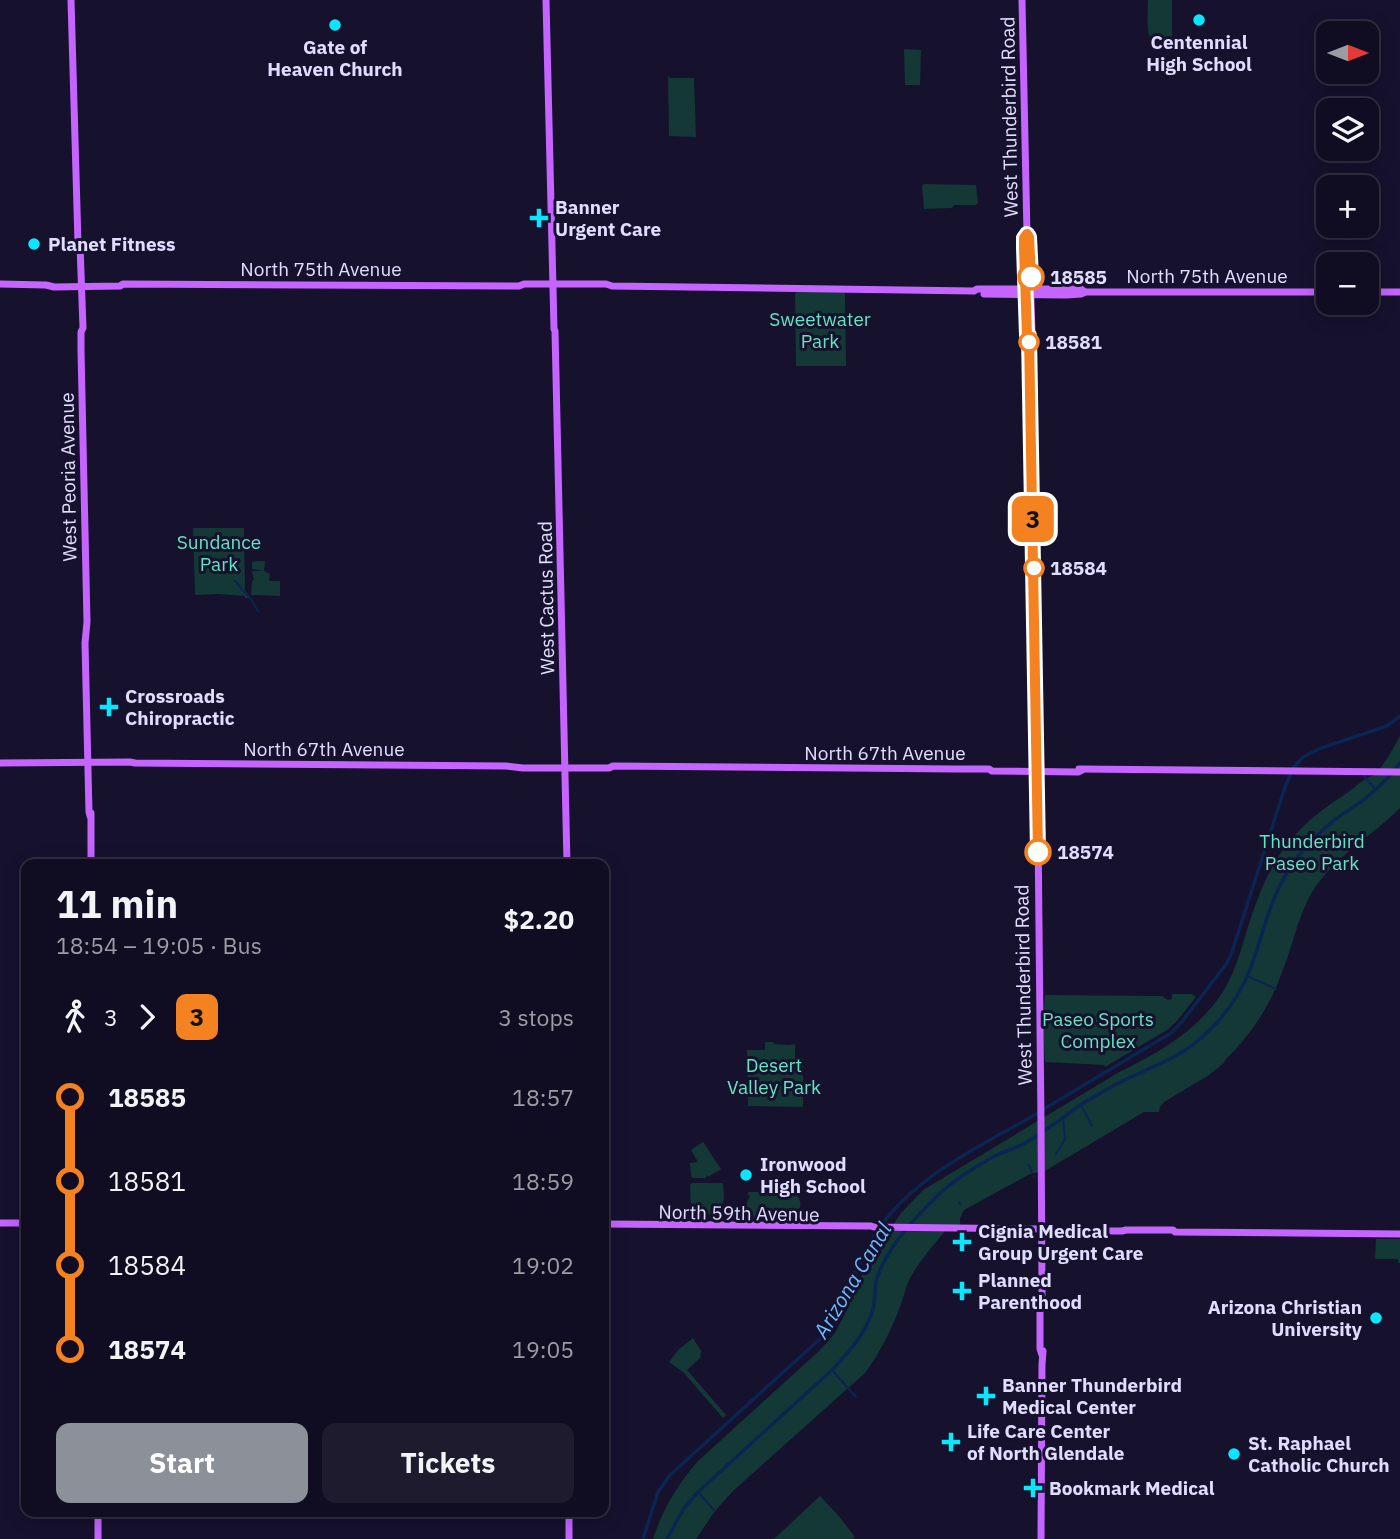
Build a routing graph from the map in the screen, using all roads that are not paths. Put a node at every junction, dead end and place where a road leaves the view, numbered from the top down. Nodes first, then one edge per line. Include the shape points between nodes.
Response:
1 (71, 0) edge
2 (546, 0) edge
3 (1021, 0) edge
4 (0, 284) edge
5 (80, 285) junction
6 (555, 286) junction
7 (610, 286) junction
8 (1028, 292) junction
9 (1316, 292) edge
10 (1379, 292) edge
11 (1400, 292) edge
12 (87, 622) junction
13 (85, 643) junction
14 (90, 664) junction
15 (0, 763) edge
16 (89, 763) junction
17 (566, 766) junction
18 (1037, 770) junction
19 (1400, 772) edge
20 (91, 859) edge
21 (567, 859) edge
22 (0, 1221) edge
23 (21, 1221) edge
24 (609, 1225) edge
25 (1076, 1228) junction
26 (1042, 1229) junction
27 (1126, 1230) junction
28 (1068, 1231) junction
29 (1400, 1232) edge
30 (1042, 1298) junction
31 (1040, 1322) junction
32 (1044, 1343) junction
33 (1042, 1355) junction
34 (97, 1517) edge
35 (569, 1517) edge
36 (97, 1539) edge
37 (569, 1539) edge
38 (1041, 1539) edge

1 - 5 main road, West Peoria Avenue
2 - 6 main road, West Cactus Road
3 - 8 main road, West Thunderbird Road
4 - 5 main road, North 75th Avenue
5 - 6 main road, North 75th Avenue
5 - 12 main road, West Peoria Avenue
6 - 7 main road, North 75th Avenue
6 - 7 main road, North 75th Avenue
6 - 17 main road, West Cactus Road
7 - 8 main road, North 75th Avenue
8 - 9 main road, North 75th Avenue
8 - 18 main road, West Thunderbird Road
10 - 11 main road
12 - 13 main road, West Peoria Avenue
12 - 14 main road, West Peoria Avenue
13 - 14 main road
13 - 16 main road, West Peoria Avenue
14 - 16 main road, West Peoria Avenue
15 - 16 main road, North 67th Avenue
16 - 17 main road, North 67th Avenue
16 - 20 main road, West Peoria Avenue
17 - 18 main road, North 67th Avenue
17 - 21 main road, West Cactus Road
18 - 19 main road, North 67th Avenue
18 - 26 main road, West Thunderbird Road
22 - 23 main road
24 - 26 main road, North 59th Avenue
25 - 26 main road, North 59th Avenue
25 - 27 main road, North 59th Avenue
25 - 28 main road
26 - 28 main road, North 59th Avenue
26 - 30 main road, West Thunderbird Road
27 - 28 main road, North 59th Avenue
27 - 29 main road, North 59th Avenue
30 - 31 main road, West Thunderbird Road
30 - 32 main road, West Thunderbird Road
31 - 32 main road
31 - 33 main road, West Thunderbird Road
32 - 33 main road, West Thunderbird Road
33 - 38 main road, West Thunderbird Road
34 - 36 main road
35 - 37 main road

